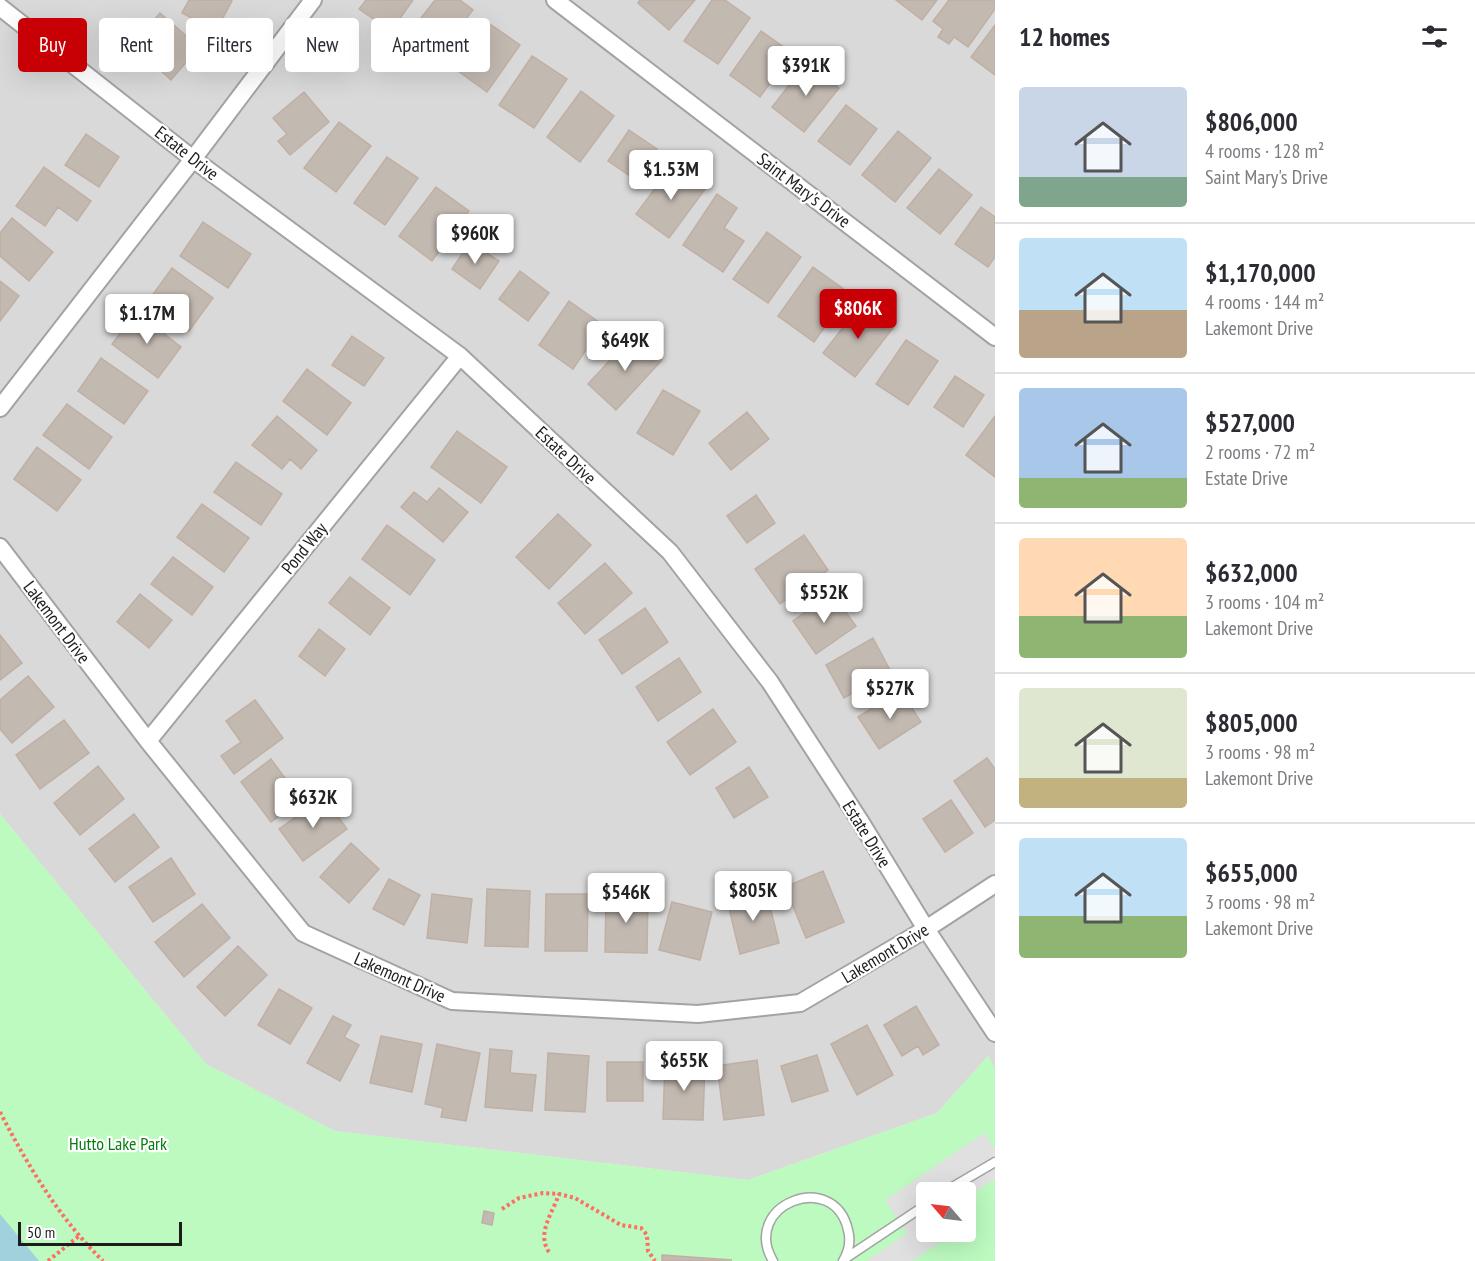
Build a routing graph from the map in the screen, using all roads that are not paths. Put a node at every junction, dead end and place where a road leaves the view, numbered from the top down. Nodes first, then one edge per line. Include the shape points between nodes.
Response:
1 (313, 0) edge
2 (555, 0) edge
3 (0, 7) edge
4 (194, 159) junction
5 (995, 337) edge
6 (460, 356) junction
7 (0, 408) edge
8 (0, 547) edge
9 (148, 741) junction
10 (995, 884) edge
11 (926, 929) junction
12 (995, 1033) edge
13 (995, 1162) edge
14 (961, 1182) edge
15 (916, 1211) edge
16 (844, 1260) edge
17 (773, 1261) edge

1 - 4 street
2 - 5 street, Saint Mary's Drive
3 - 4 street, Estate Drive
4 - 6 street, Estate Drive
4 - 7 street
6 - 9 street, Pond Way
6 - 11 street, Estate Drive via 670,552 770,682
8 - 9 street, Lakemont Drive
9 - 11 street, Lakemont Drive via 303,933 452,1001 698,1014 800,1003
10 - 11 street, Lakemont Drive
11 - 12 street, Estate Drive
13 - 14 lane
15 - 16 lane
16 - 17 lane via 850,1235 847,1223 832,1204 810,1197 787,1203 771,1220 766,1244

